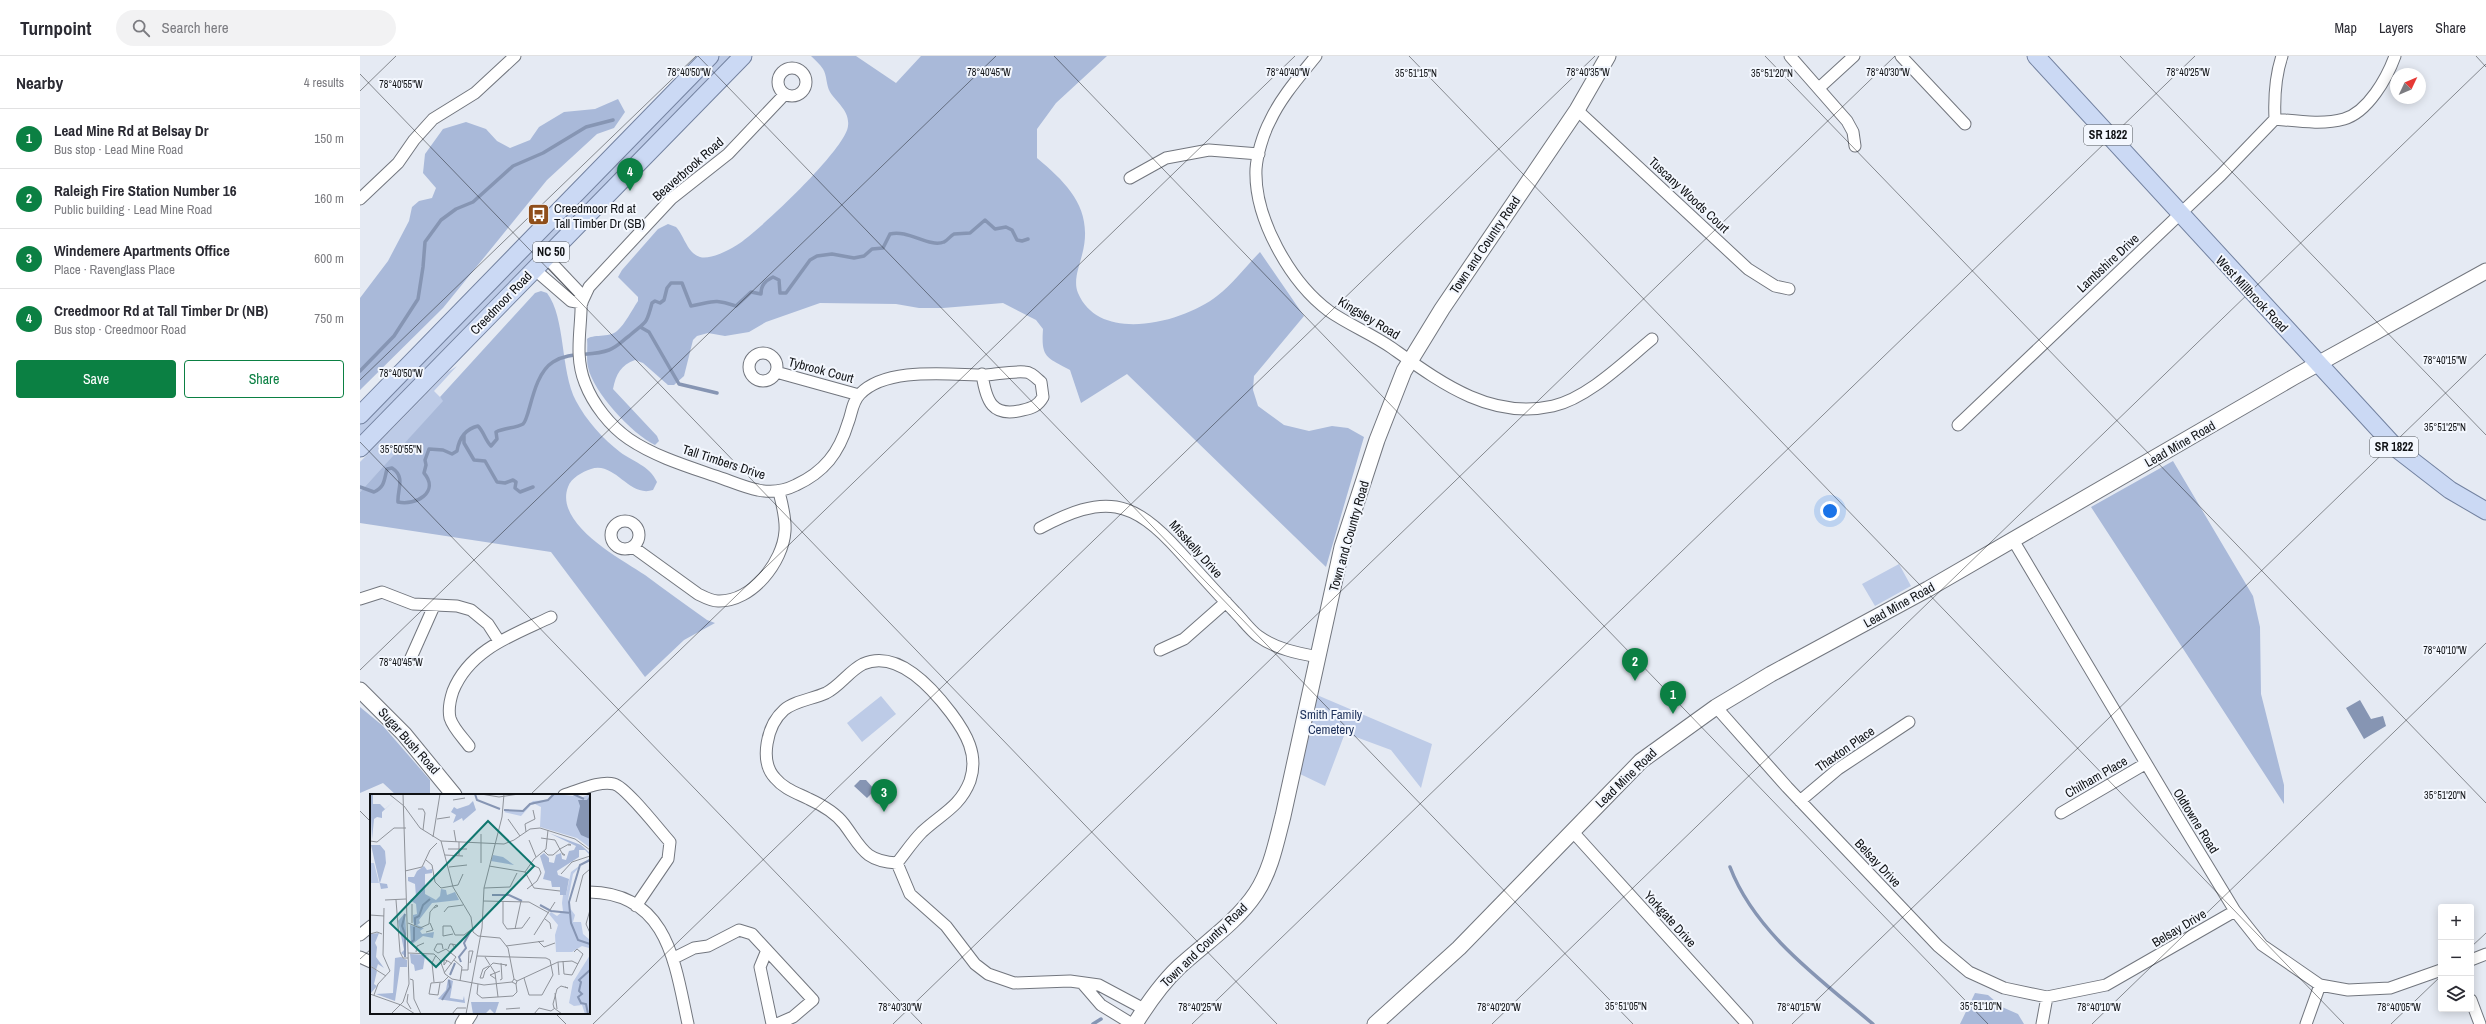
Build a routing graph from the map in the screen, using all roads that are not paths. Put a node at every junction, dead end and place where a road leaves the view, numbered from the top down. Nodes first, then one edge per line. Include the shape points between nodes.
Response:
1 (515, 56) edge
2 (710, 56) edge
3 (743, 56) edge
4 (1316, 56) edge
5 (1608, 56) edge
6 (1790, 56) edge
7 (1854, 56) edge
8 (1901, 56) edge
9 (2036, 56) edge
10 (2282, 56) edge
11 (2395, 56) edge
12 (1819, 88) junction
13 (785, 94) dead end
14 (1577, 110) junction
15 (2275, 119) junction
16 (1965, 124) dead end
17 (1855, 146) dead end
18 (1259, 154) junction
19 (1130, 178) dead end
20 (360, 199) edge
21 (2179, 214) junction
22 (540, 263) junction
23 (2486, 271) edge
24 (1789, 289) dead end
25 (582, 303) junction
26 (1652, 339) dead end
27 (1409, 360) junction
28 (2318, 364) junction
29 (776, 372) dead end
30 (982, 374) junction
31 (859, 395) junction
32 (360, 415) edge
33 (1958, 425) dead end
34 (360, 448) edge
35 (779, 492) junction
36 (2486, 511) edge
37 (1040, 528) dead end
38 (2014, 540) junction
39 (633, 547) dead end
40 (360, 599) edge
41 (1226, 602) junction
42 (434, 606) junction
43 (551, 617) dead end
44 (499, 641) junction
45 (1160, 650) dead end
46 (1318, 658) junction
47 (410, 660) dead end
48 (360, 690) edge
49 (1716, 706) junction
50 (1909, 722) dead end
51 (469, 746) dead end
52 (2145, 764) junction
53 (453, 794) edge
54 (568, 794) edge
55 (1800, 801) junction
56 (2061, 813) dead end
57 (1573, 832) junction
58 (897, 863) junction
59 (590, 892) edge
60 (636, 906) junction
61 (2235, 911) junction
62 (370, 927) edge
63 (360, 935) edge
64 (767, 950) junction
65 (2486, 954) edge
66 (360, 957) edge
67 (674, 958) junction
68 (2474, 959) edge
69 (370, 962) edge
70 (2438, 971) edge
71 (1082, 983) junction
72 (2320, 985) junction
73 (2047, 997) junction
74 (2474, 1008) edge
75 (1144, 1009) junction
76 (469, 1014) edge
77 (463, 1024) edge
78 (688, 1024) edge
79 (772, 1024) edge
80 (777, 1024) edge
81 (1133, 1024) edge
82 (1375, 1024) edge
83 (1747, 1024) edge
84 (2042, 1024) edge
85 (2306, 1024) edge
86 (2480, 1024) edge

1 - 20 street via 475,93 433,119 398,163
2 - 32 main road, Creedmoor Road / NC 50
3 - 22 main road, Creedmoor Road / NC 50
4 - 18 street, Kingsley Road via 1293,85 1270,121
5 - 14 main road, Town and Country Road
6 - 12 street
7 - 12 street
8 - 16 street
9 - 21 main road, West Millbrook Road / SR 1822
10 - 15 street via 2274,96
11 - 15 street via 2390,71 2379,89 2357,112 2344,119
12 - 17 street via 1847,121 1853,132
13 - 25 street, Beaverbrook Road via 728,154 671,199 589,287
14 - 24 street, Tuscany Woods Court via 1748,269 1774,286
14 - 27 main road, Town and Country Road
15 - 21 street, Lambshire Drive
18 - 19 street via 1209,150 1166,158
18 - 27 street, Kingsley Road via 1256,170 1261,202 1275,245 1297,280 1327,310
21 - 28 main road, West Millbrook Road / SR 1822
21 - 33 street, Lambshire Drive
22 - 25 street via 572,301
22 - 25 street, Tall Timbers Drive via 575,286 581,294
22 - 34 main road, Creedmoor Road / NC 50
23 - 28 main road, Lead Mine Road
25 - 35 street, Tall Timbers Drive via 579,367 591,397 616,427 628,438 661,456 758,490
26 - 27 street, Kingsley Road via 1603,379 1576,396 1554,406 1531,409 1507,408 1480,402
27 - 46 main road, Town and Country Road via 1377,440 1342,547
28 - 36 main road, West Millbrook Road / SR 1822 via 2397,450 2450,490
28 - 38 main road, Lead Mine Road
29 - 31 street, Tybrook Court
30 - 30 street, Tall Timbers Drive via 1026,372 1041,382 1043,397 1039,404 1032,408 1011,413 1001,412 987,399
30 - 31 street, Tall Timbers Drive via 904,376 876,383
31 - 35 street, Tall Timbers Drive via 853,405 841,443 826,466 796,485
35 - 39 street via 785,531 778,555 761,581 738,596 718,601 698,594
37 - 41 street, Misskelly Drive via 1072,512 1092,508 1111,506 1137,512 1160,530
38 - 49 main road, Lead Mine Road
38 - 52 street, Oldtowne Road
40 - 42 street via 382,592 413,604
41 - 45 street via 1184,639
41 - 46 street, Misskelly Drive via 1258,636 1271,644
42 - 44 street via 457,606 471,610 488,624
42 - 47 street
43 - 44 street
44 - 51 street via 474,659 456,684 451,697 450,720
46 - 75 main road, Town and Country Road via 1274,854 1263,880 1247,904 1170,976
48 - 53 main road, Sugar Bush Road via 404,734
49 - 55 street, Belsay Drive
49 - 57 main road, Lead Mine Road via 1641,761
50 - 55 street, Thaxton Place via 1838,769
52 - 56 street, Chilham Place
52 - 61 street, Oldtowne Road
54 - 60 street via 606,783 616,784 670,842 668,859
55 - 73 street, Belsay Drive via 1938,946 1970,972 2004,988
57 - 82 main road, Lead Mine Road via 1459,948
57 - 83 street, Yorkgate Drive
58 - 58 street via 921,833 957,805 970,780 972,752 960,725 929,688 904,668 892,663 874,661 862,665 829,692 784,711 769,736 766,748 768,764 774,777 784,787 834,813 864,852 874,860
58 - 71 street via 910,894 946,926 975,964 988,974 1014,984 1056,981
59 - 60 street via 610,894
60 - 67 street via 659,927
61 - 72 street, Oldtowne Road via 2262,944
61 - 73 street, Belsay Drive via 2106,985
62 - 63 street
64 - 67 street via 752,934 739,930 708,946 694,948
64 - 79 street via 760,966
64 - 80 street via 813,1000 793,1017
65 - 68 street
66 - 69 street
67 - 78 street
70 - 72 street, Oldtowne Road via 2390,988 2348,990
71 - 75 street via 1099,985
71 - 81 street via 1101,1005
72 - 85 street
73 - 84 street
74 - 86 street
75 - 81 main road, Town and Country Road
76 - 77 main road

